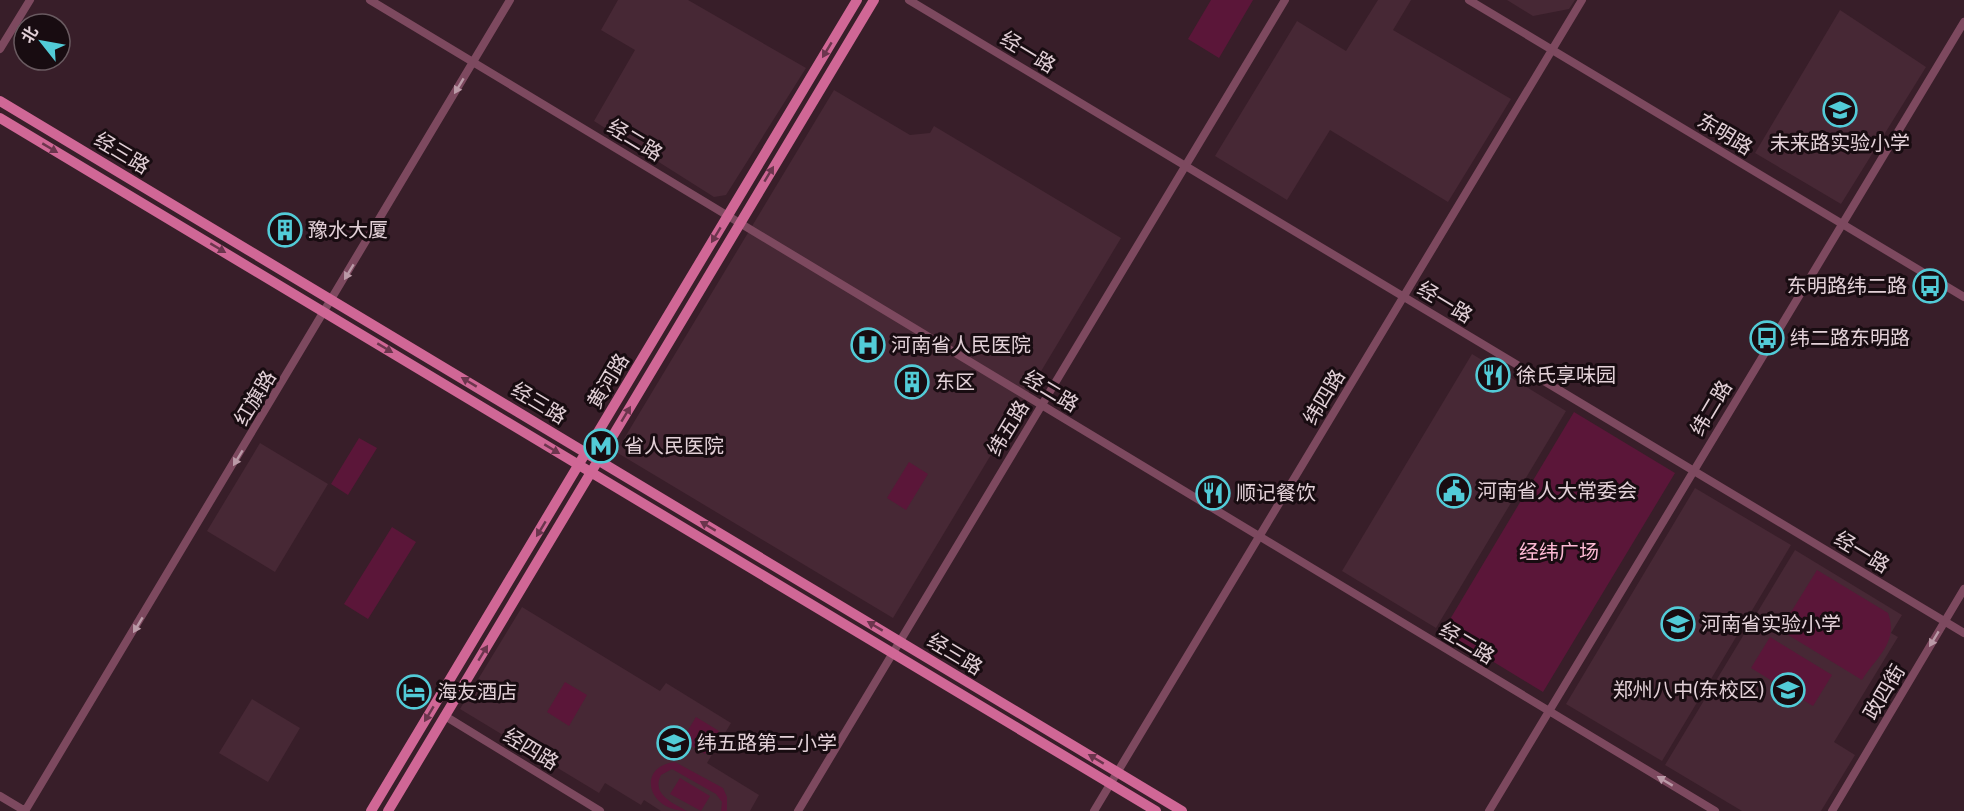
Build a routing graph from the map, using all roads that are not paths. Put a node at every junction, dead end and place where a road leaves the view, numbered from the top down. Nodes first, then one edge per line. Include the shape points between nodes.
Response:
1 (30, 0) edge
2 (370, 0) edge
3 (510, 0) edge
4 (857, 0) edge
5 (874, 0) edge
6 (909, 0) edge
7 (1286, 0) edge
8 (1469, 0) edge
9 (1582, 0) edge
10 (1964, 22) edge
11 (0, 49) edge
12 (1552, 50) junction
13 (473, 62) junction
14 (0, 101) edge
15 (0, 118) edge
16 (1185, 166) junction
17 (728, 216) junction
18 (740, 223) junction
19 (1842, 224) junction
20 (1403, 297) junction
21 (1964, 297) edge
22 (332, 300) junction
23 (325, 312) junction
24 (1041, 405) junction
25 (586, 453) junction
26 (598, 460) junction
27 (579, 465) junction
28 (1693, 470) junction
29 (591, 472) junction
30 (1259, 536) junction
31 (1964, 589) edge
32 (1945, 621) junction
33 (1964, 633) edge
34 (899, 641) junction
35 (892, 654) junction
36 (1548, 711) junction
37 (445, 716) junction
38 (1117, 772) junction
39 (1110, 784) junction
40 (0, 796) edge
41 (25, 811) edge
42 (371, 811) edge
43 (388, 811) edge
44 (600, 811) edge
45 (798, 811) edge
46 (1094, 811) edge
47 (1156, 811) edge
48 (1182, 811) edge
49 (1489, 811) edge
50 (1715, 811) edge
51 (1832, 811) edge

1 - 11 street
2 - 13 street, 经二路
3 - 13 street, 红旗路
4 -> 17 main road, 黄河路
18 -> 5 main road, 黄河路
6 - 16 street, 经一路
7 - 16 street, 纬五路
8 - 12 street, 东明路
9 - 12 street, 纬四路
10 - 19 street, 纬二路
12 - 19 street, 东明路
12 - 20 street, 纬四路
13 - 17 street, 经二路
13 -> 22 street, 红旗路
14 - 22 main road, 经三路
15 -> 23 main road, 经三路
16 - 20 street, 经一路
16 - 24 street, 纬五路
17 - 18 street, 经二路
17 -> 25 main road, 黄河路
18 - 24 street, 经二路
26 -> 18 main road, 黄河路
19 - 21 street, 东明路
19 - 28 street, 纬二路
20 - 28 street, 经一路
20 - 30 street, 纬四路
22 - 23 street, 红旗路
25 -> 22 main road, 经三路
23 -> 27 main road, 经三路
23 -> 41 street, 红旗路
24 - 30 street, 经二路
24 - 34 street, 纬五路
25 - 26 main road, 经三路
25 - 27 main road, 黄河路
26 - 29 main road, 黄河路
34 -> 26 main road, 经三路
27 - 29 main road, 经三路
27 -> 42 main road, 黄河路
28 - 32 street, 经一路
28 - 36 street, 纬二路
29 - 35 main road, 经三路
37 -> 29 main road, 黄河路
30 - 36 street, 经二路
30 - 38 street, 纬四路
31 - 32 street, 政四街
32 - 33 street, 经一路
32 -> 51 street, 政四街
34 - 35 street, 纬五路
38 -> 34 main road, 经三路
35 - 39 main road, 经三路
35 - 45 street, 纬五路
36 - 49 street, 纬二路
50 -> 36 street, 经二路
37 - 43 main road, 黄河路
37 - 44 street, 经四路
38 - 39 street, 纬四路
38 - 48 main road, 经三路
39 - 46 street, 纬四路
39 - 47 main road, 经三路
40 - 41 street

